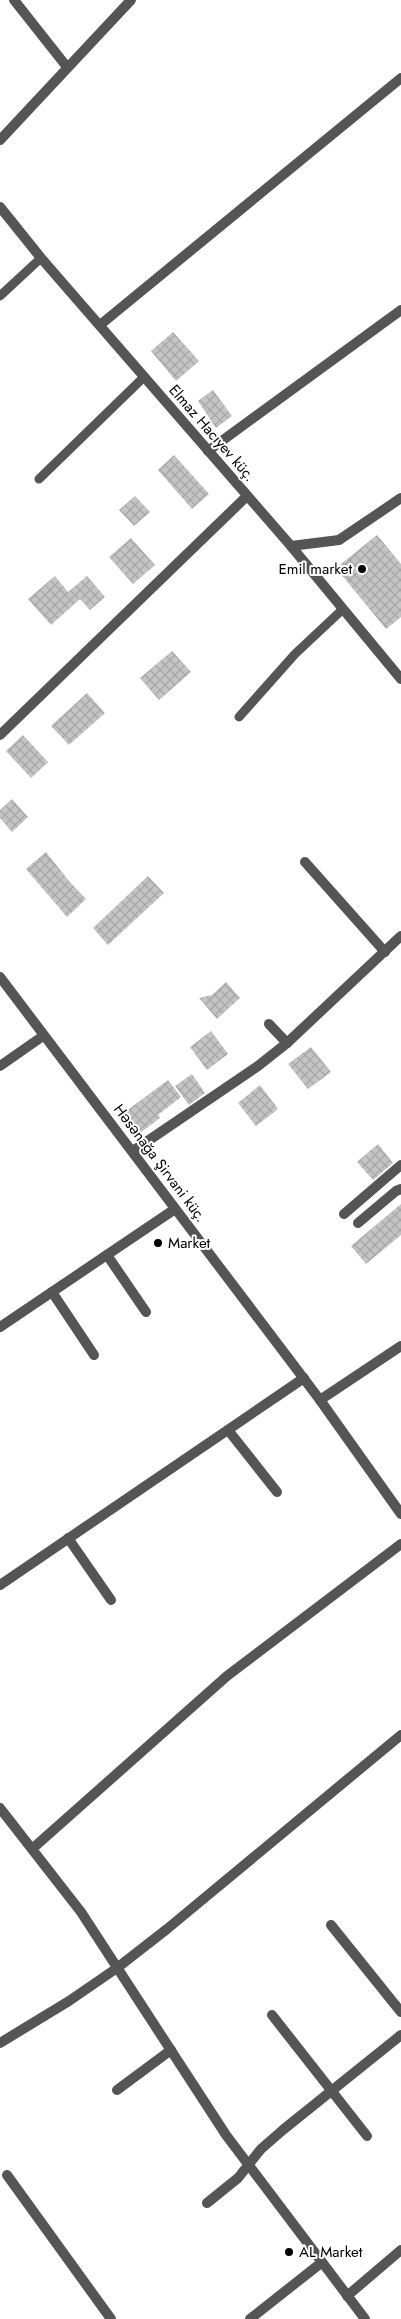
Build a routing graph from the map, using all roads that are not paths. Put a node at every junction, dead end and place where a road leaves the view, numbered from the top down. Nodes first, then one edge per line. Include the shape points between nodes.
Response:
1 (14, 0) edge
2 (131, 0) edge
3 (67, 67) junction
4 (401, 78) edge
5 (0, 140) edge
6 (0, 208) edge
7 (41, 258) junction
8 (0, 296) edge
9 (401, 310) edge
10 (100, 325) junction
11 (144, 377) junction
12 (208, 451) junction
13 (38, 479) dead end
14 (247, 496) junction
15 (401, 498) edge
16 (291, 546) junction
17 (343, 609) junction
18 (401, 680) edge
19 (239, 716) dead end
20 (0, 735) edge
21 (305, 862) dead end
22 (401, 936) edge
23 (385, 952) junction
24 (0, 977) edge
25 (269, 1024) dead end
26 (43, 1036) junction
27 (287, 1043) junction
28 (0, 1066) edge
29 (133, 1151) junction
30 (401, 1165) edge
31 (401, 1189) edge
32 (176, 1209) junction
33 (344, 1214) dead end
34 (358, 1223) dead end
35 (107, 1255) junction
36 (52, 1292) junction
37 (146, 1312) dead end
38 (0, 1327) edge
39 (401, 1346) edge
40 (94, 1355) dead end
41 (304, 1378) junction
42 (320, 1400) junction
43 (228, 1430) junction
44 (277, 1492) dead end
45 (401, 1514) edge
46 (68, 1538) junction
47 (401, 1544) edge
48 (0, 1585) edge
49 (111, 1600) dead end
50 (401, 1735) edge
51 (0, 1808) edge
52 (32, 1848) junction
53 (331, 1924) dead end
54 (117, 1968) junction
55 (401, 2012) edge
56 (272, 2015) dead end
57 (401, 2035) edge
58 (0, 2043) edge
59 (171, 2050) junction
60 (117, 2090) dead end
61 (330, 2091) junction
62 (367, 2136) dead end
63 (248, 2165) junction
64 (7, 2175) dead end
65 (207, 2203) dead end
66 (401, 2250) edge
67 (321, 2263) junction
68 (347, 2296) junction
69 (111, 2319) edge
70 (250, 2319) edge
71 (365, 2319) edge

1 - 3 street
2 - 3 street
3 - 5 street
4 - 10 street
6 - 7 street, Elmaz Hacıyev küç.
7 - 8 lane
7 - 10 street, Elmaz Hacıyev küç.
9 - 12 street
10 - 11 street, Elmaz Hacıyev küç.
11 - 12 street, Elmaz Hacıyev küç.
11 - 13 lane
12 - 14 street, Elmaz Hacıyev küç.
14 - 16 street, Elmaz Hacıyev küç.
14 - 20 street
15 - 16 street via 340,540
16 - 17 street, Elmaz Hacıyev küç.
17 - 18 street, Elmaz Hacıyev küç.
17 - 19 lane via 295,654
21 - 23 street
22 - 23 street
23 - 27 street
24 - 26 street, Həsənağa Şirvani küç.
25 - 27 street
26 - 28 street
26 - 29 street, Həsənağa Şirvani küç.
27 - 29 street
29 - 32 street, Həsənağa Şirvani küç.
30 - 33 street
31 - 34 street
32 - 35 street
32 - 41 street, Həsənağa Şirvani küç.
35 - 36 street
35 - 37 street
36 - 38 street
36 - 40 street
39 - 42 street
41 - 42 street, Həsənağa Şirvani küç.
41 - 43 street
42 - 45 street, Həsənağa Şirvani küç.
43 - 44 street
43 - 46 street
46 - 48 street
46 - 49 street
47 - 52 street via 227,1676
50 - 54 street
51 - 52 street
52 - 54 street via 81,1912
53 - 55 street
54 - 58 street
54 - 59 street
56 - 61 street
57 - 61 street
59 - 60 street
59 - 63 street
61 - 62 street
61 - 63 street via 261,2149
63 - 65 street via 227,2188
63 - 67 street
64 - 69 street
66 - 68 street
67 - 68 street
67 - 70 street
68 - 71 street

